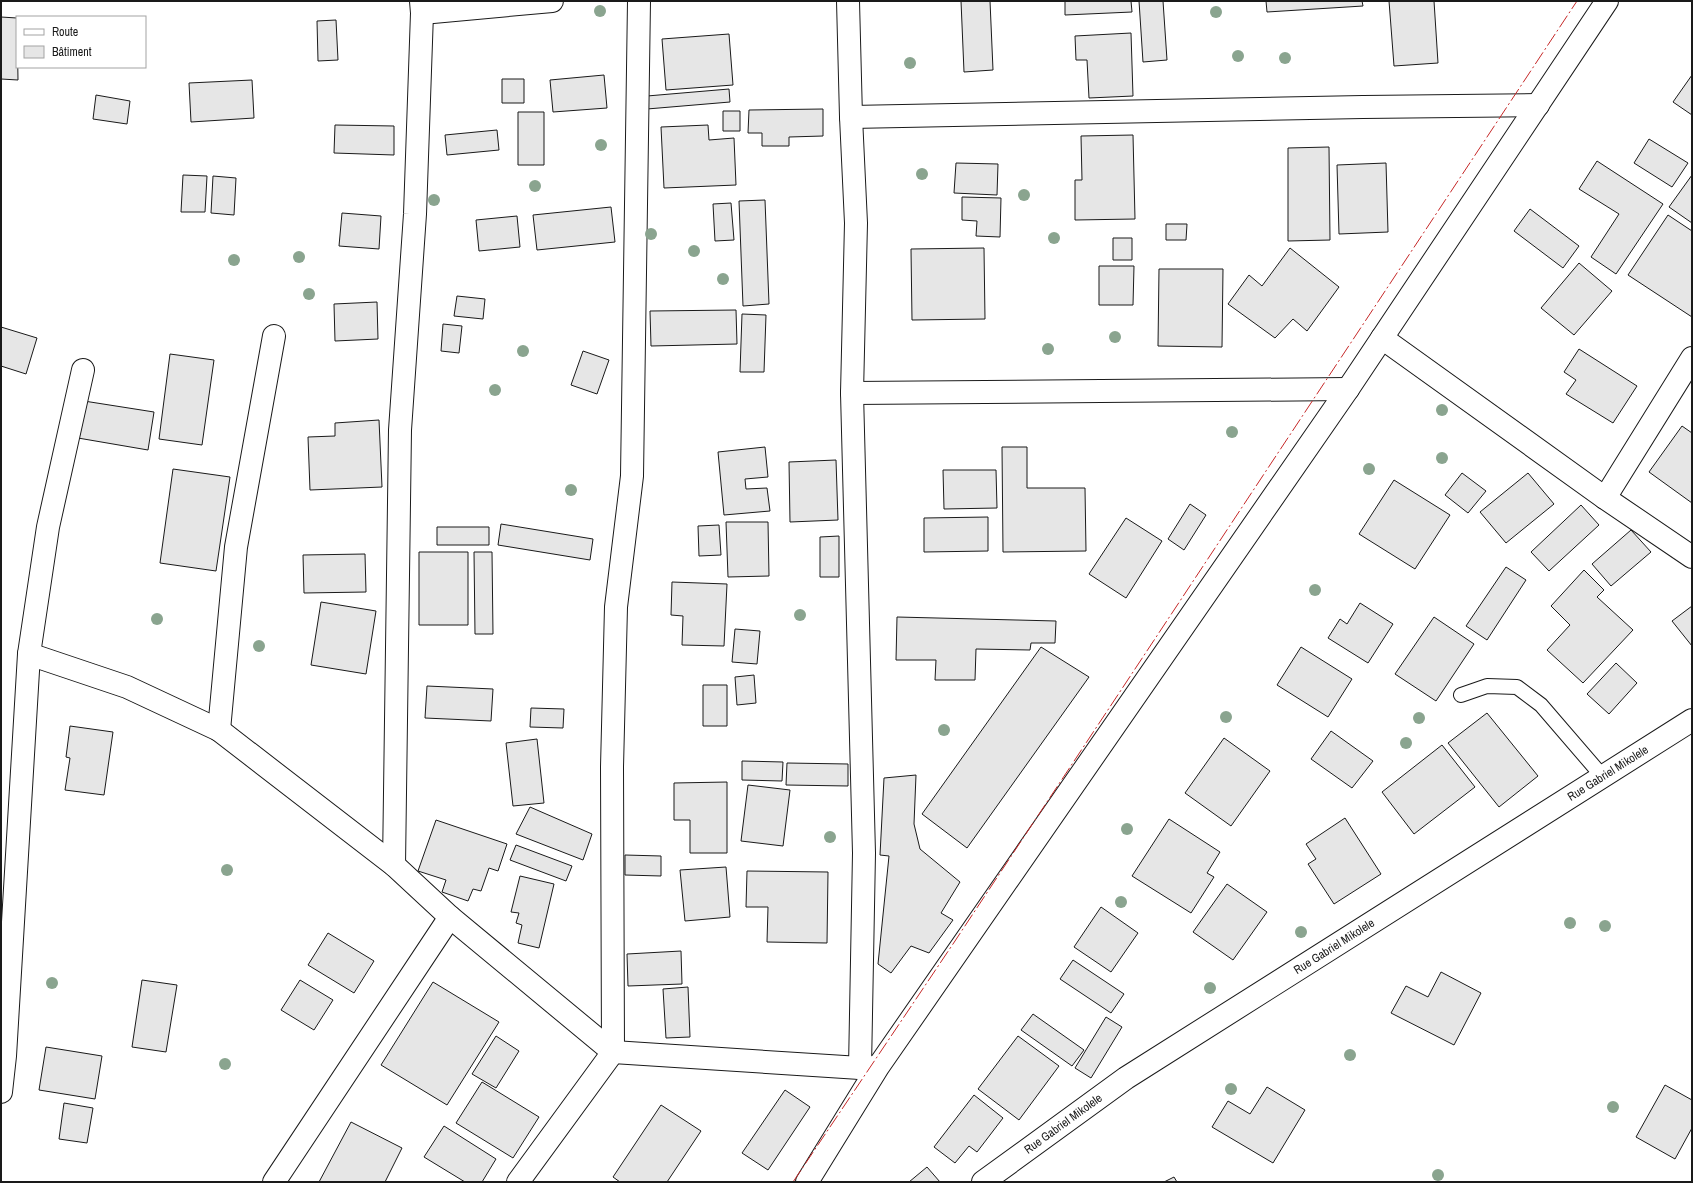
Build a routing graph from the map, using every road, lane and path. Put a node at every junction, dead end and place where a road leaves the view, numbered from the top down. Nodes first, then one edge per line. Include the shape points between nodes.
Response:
1 (552, 1) edge
2 (639, 1) edge
3 (848, 1) edge
4 (1607, 1) edge
5 (422, 7) edge
6 (1538, 105) junction
7 (851, 117) junction
8 (274, 336) dead end
9 (1382, 338) junction
10 (1692, 358) edge
11 (83, 370) dead end
12 (1348, 389) junction
13 (852, 393) junction
14 (1605, 498) junction
15 (1692, 557) edge
16 (28, 654) junction
17 (1461, 695) dead end
18 (1692, 720) edge
19 (219, 730) junction
20 (1603, 777) junction
21 (394, 865) junction
22 (450, 917) junction
23 (613, 1052) junction
24 (869, 1068) junction
25 (1, 1092) edge
26 (274, 1182) edge
27 (518, 1182) edge
28 (807, 1182) edge
29 (983, 1182) edge

1 - 5 street
2 - 23 street via 632,476 615,615 612,767
3 - 7 street
4 - 6 street
5 - 21 street via 415,214 400,430
6 - 7 street
6 - 9 street
7 - 13 street via 856,223
8 - 19 street via 236,547
9 - 12 street
9 - 14 street
10 - 14 street
11 - 16 street via 48,527
12 - 13 street
12 - 24 street
13 - 24 street
14 - 15 street
16 - 19 street via 126,687
16 - 25 street
17 - 20 lane via 1487,686 1517,687 1541,705
18 - 20 street, Rue Gabriel Mikolele
19 - 21 street
20 - 29 street, Rue Gabriel Mikolele via 1126,1078
21 - 22 street
22 - 23 street
22 - 26 street
23 - 24 street
23 - 27 street
24 - 28 street

